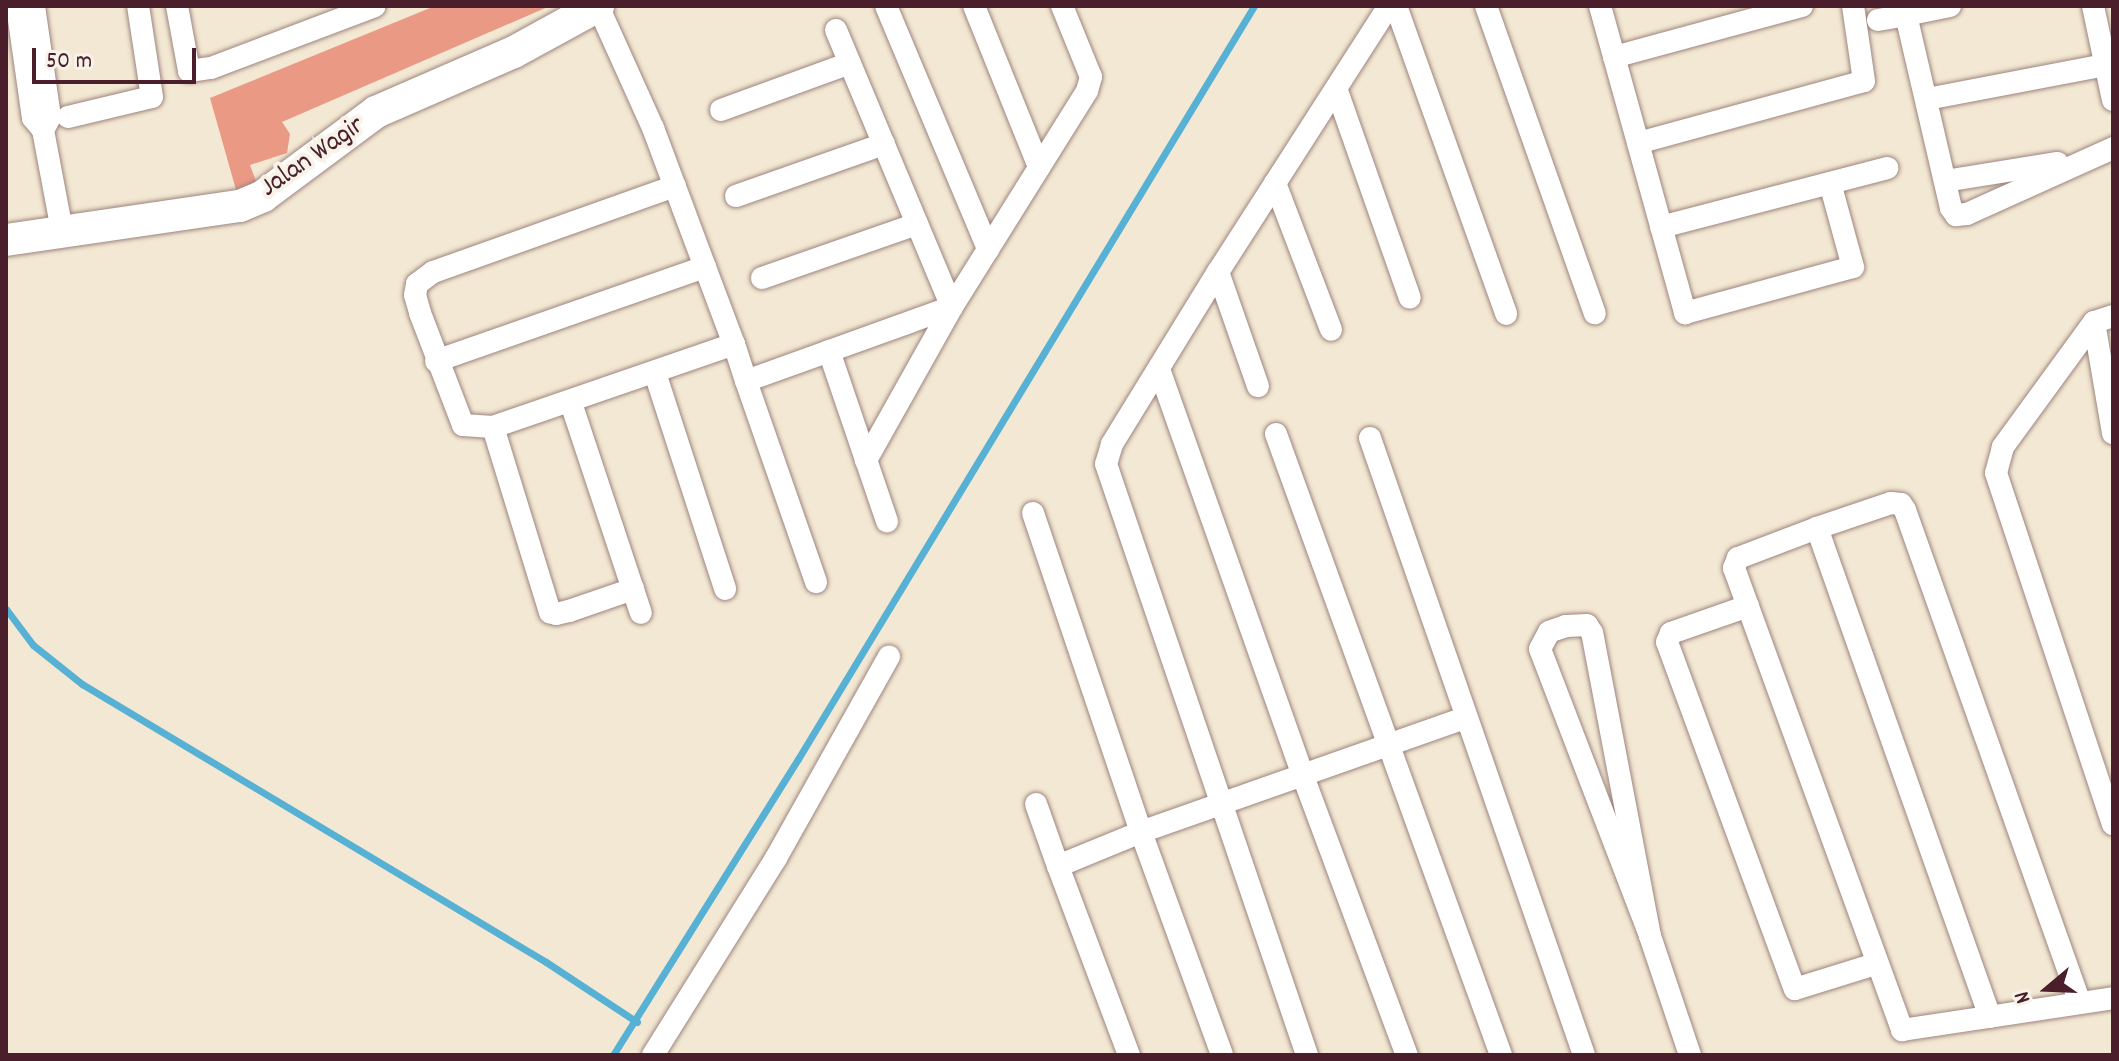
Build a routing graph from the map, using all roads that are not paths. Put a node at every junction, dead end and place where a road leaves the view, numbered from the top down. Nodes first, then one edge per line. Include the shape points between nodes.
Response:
1 (17, 6) edge
2 (34, 6) edge
3 (138, 6) edge
4 (177, 6) edge
5 (375, 6) edge
6 (598, 6) edge
7 (886, 6) edge
8 (974, 6) edge
9 (1062, 6) edge
10 (1389, 6) edge
11 (1396, 6) edge
12 (1486, 6) edge
13 (1600, 6) edge
14 (1802, 6) edge
15 (1853, 6) edge
16 (1950, 6) edge
17 (2093, 6) edge
18 (1906, 15) junction
19 (1878, 20) dead end
20 (836, 30) dead end
21 (1614, 57) junction
22 (850, 63) junction
23 (2106, 65) junction
24 (1337, 91) junction
25 (1927, 99) junction
26 (2113, 100) edge
27 (721, 110) dead end
28 (68, 117) dead end
29 (43, 130) junction
30 (1638, 143) junction
31 (884, 144) junction
32 (2113, 148) edge
33 (2086, 159) junction
34 (1039, 167) junction
35 (1887, 168) dead end
36 (1945, 181) junction
37 (1275, 183) junction
38 (1830, 183) junction
39 (675, 186) junction
40 (736, 196) dead end
41 (917, 224) junction
42 (1661, 227) junction
43 (62, 231) junction
44 (6, 240) edge
45 (988, 249) junction
46 (705, 267) junction
47 (1218, 272) junction
48 (762, 278) dead end
49 (1410, 298) dead end
50 (952, 307) junction
51 (1595, 313) dead end
52 (1506, 314) dead end
53 (2104, 319) edge
54 (1331, 330) dead end
55 (734, 344) junction
56 (829, 351) junction
57 (436, 361) junction
58 (1159, 369) junction
59 (655, 373) junction
60 (746, 381) junction
61 (1258, 386) dead end
62 (571, 403) junction
63 (493, 427) junction
64 (2113, 433) edge
65 (1276, 434) dead end
66 (1370, 438) dead end
67 (866, 460) junction
68 (1033, 513) dead end
69 (887, 521) dead end
70 (1817, 528) junction
71 (816, 582) dead end
72 (633, 589) junction
73 (725, 589) dead end
74 (1748, 606) junction
75 (641, 613) dead end
76 (889, 657) dead end
77 (1465, 718) junction
78 (1386, 746) junction
79 (1303, 776) junction
80 (1036, 804) dead end
81 (1222, 804) junction
82 (2113, 824) edge
83 (1141, 832) junction
84 (1058, 866) junction
85 (1650, 936) junction
86 (1876, 964) junction
87 (2113, 998) edge
88 (2080, 1003) junction
89 (1990, 1017) junction
90 (653, 1055) edge
91 (1129, 1055) edge
92 (1222, 1055) edge
93 (1307, 1055) edge
94 (1407, 1055) edge
95 (1501, 1055) edge
96 (1584, 1055) edge
97 (1690, 1055) edge

1 - 29 street via 33,118
2 - 29 street via 50,117
3 - 28 street via 152,97
4 - 5 street via 189,71 211,68
6 - 39 street
6 - 43 street, Jalan Wagir via 514,52 376,112 263,196 240,206
7 - 45 street
8 - 34 street
9 - 34 street via 1091,77
10 - 24 street
11 - 52 street
12 - 51 street
13 - 21 street
14 - 21 street
15 - 30 street via 1864,81
16 - 18 street
17 - 23 street
18 - 19 street
18 - 25 street
20 - 22 street
21 - 30 street
22 - 27 street
22 - 31 street
23 - 25 street
23 - 26 street
24 - 37 street
24 - 49 street
25 - 36 street
29 - 43 street
30 - 42 street
31 - 40 street
31 - 41 street
32 - 33 street
33 - 36 street
33 - 36 street via 1961,215 1951,208
34 - 45 street
35 - 38 street
37 - 47 street
37 - 54 street
38 - 42 street
38 - 42 street via 1853,267 1685,313
39 - 46 street
39 - 57 street via 422,278 415,295
41 - 48 street
41 - 50 street
43 - 44 street, Jalan Wagir
45 - 50 street
46 - 55 street
46 - 57 street
47 - 58 street
47 - 61 street
50 - 56 street
50 - 67 street
53 - 64 street
53 - 82 street via 2003,447 1996,473
55 - 59 street
55 - 60 street
56 - 60 street
56 - 67 street
57 - 63 street via 463,425
58 - 79 street
58 - 81 street via 1112,444 1106,464
59 - 62 street
59 - 73 street
60 - 71 street
62 - 63 street
62 - 72 street
63 - 72 street via 550,612 569,611
65 - 78 street
66 - 77 street
67 - 69 street
68 - 83 street
70 - 74 street via 1738,558 1734,568
70 - 88 street via 1891,503 1905,510
70 - 89 street
72 - 75 street
74 - 86 street
74 - 86 street via 1668,635 1672,657 1793,985 1799,990
76 - 90 street via 776,858
77 - 78 street
77 - 96 street
78 - 79 street
78 - 95 street
79 - 81 street
79 - 94 street
80 - 84 street
81 - 83 street
81 - 93 street
83 - 84 street
83 - 92 street
84 - 91 street
85 - 85 street via 1540,649 1549,632 1566,626 1587,625 1592,633
85 - 97 street
86 - 89 street via 1902,1030
87 - 88 street
88 - 89 street

